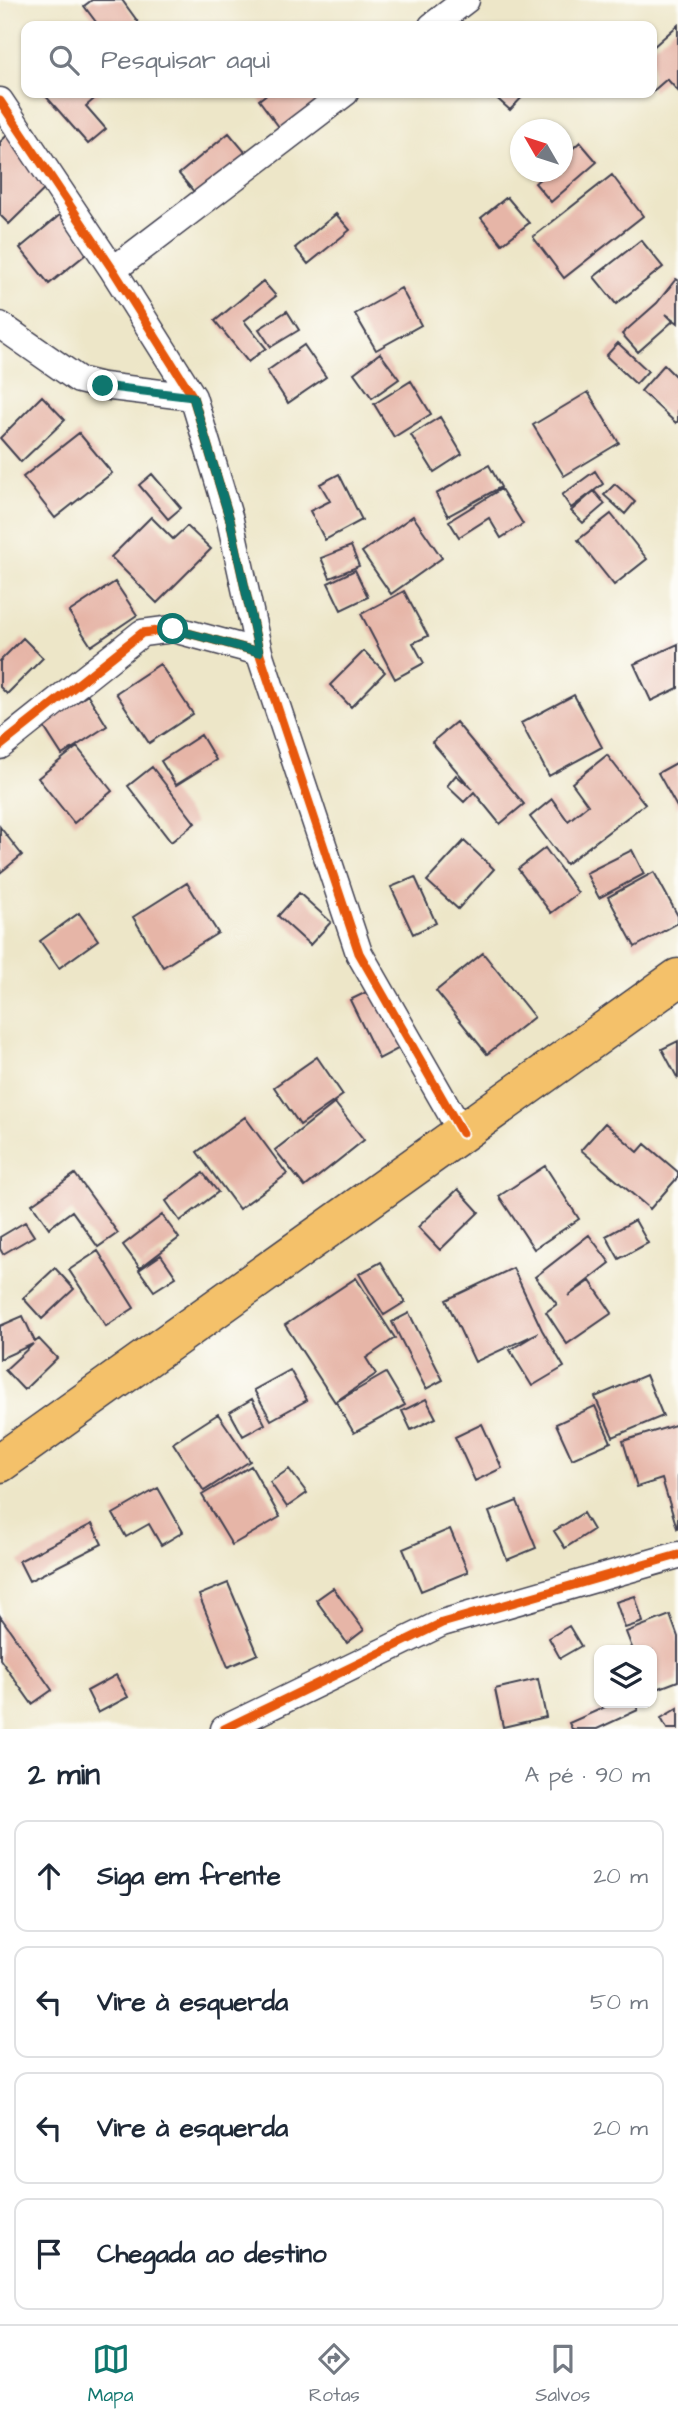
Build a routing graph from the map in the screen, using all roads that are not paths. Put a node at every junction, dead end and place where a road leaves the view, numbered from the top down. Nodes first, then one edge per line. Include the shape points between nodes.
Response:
1 (466, 0) edge
2 (439, 21) edge
3 (338, 98) edge
4 (0, 101) edge
5 (113, 270) junction
6 (0, 325) edge
7 (193, 397) junction
8 (259, 652) junction
9 (0, 746) edge
10 (678, 978) edge
11 (462, 1133) junction
12 (0, 1463) edge
13 (678, 1555) edge
14 (224, 1729) edge

1 - 2 street
3 - 5 street
4 - 5 street
5 - 7 street
6 - 7 street via 79,380
7 - 8 street via 230,520
8 - 9 street via 173,629 142,633
8 - 11 street via 359,953
10 - 11 main road
11 - 12 main road
13 - 14 street via 442,1623

